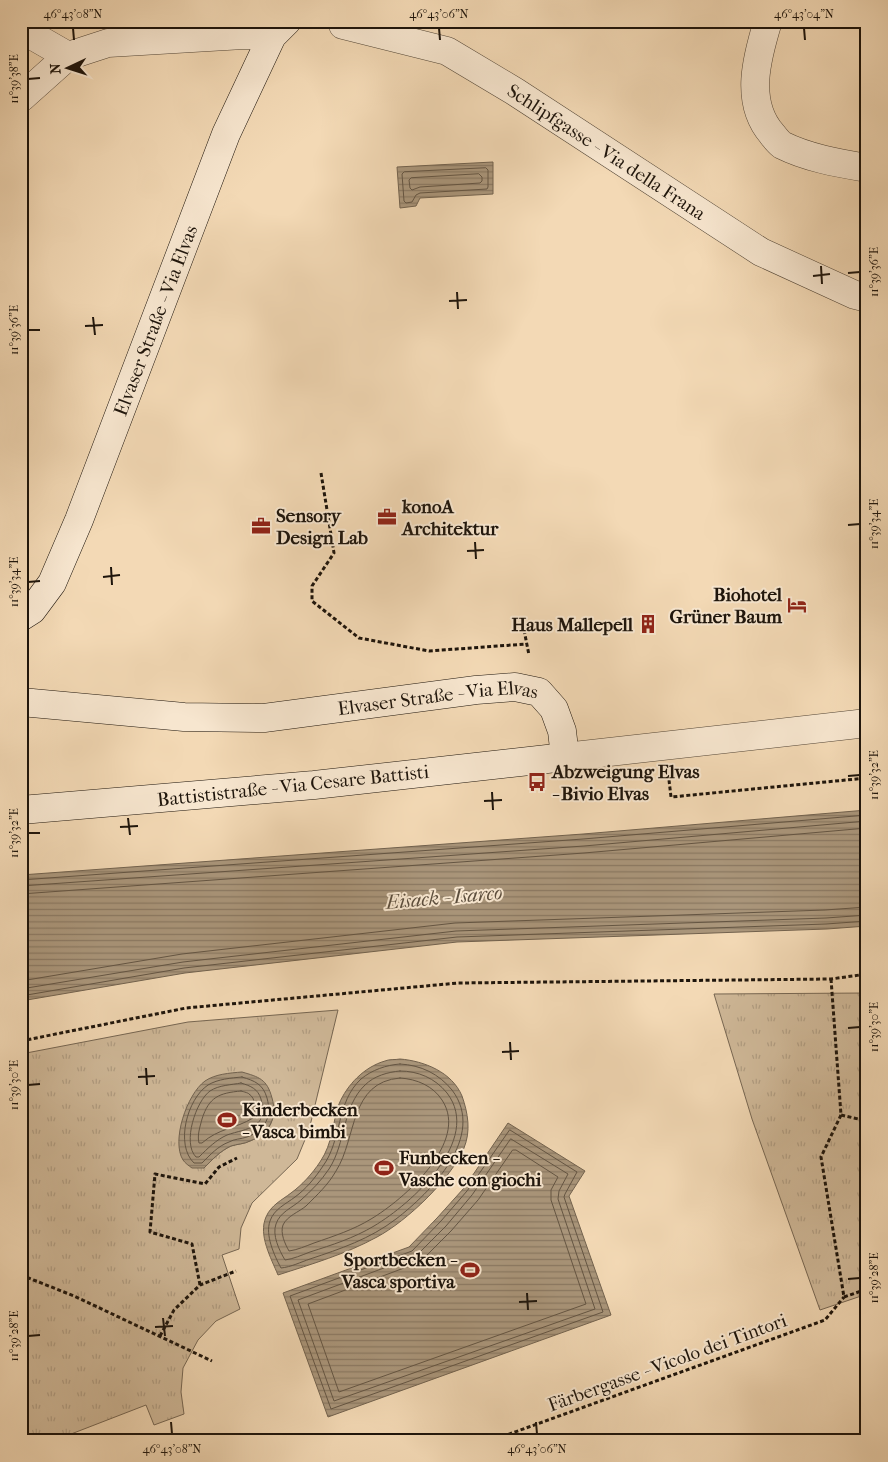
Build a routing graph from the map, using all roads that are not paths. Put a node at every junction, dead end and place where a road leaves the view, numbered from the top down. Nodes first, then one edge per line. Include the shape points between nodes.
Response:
1 (342, 21) edge
2 (768, 21) edge
3 (21, 28) edge
4 (279, 29) edge
5 (68, 56) junction
6 (21, 98) edge
7 (867, 168) edge
8 (867, 298) edge
9 (21, 617) edge
10 (21, 702) edge
11 (867, 724) edge
12 (565, 757) junction
13 (21, 810) edge

1 - 8 street, Schlipfgasse - Via della Frana via 343,25 447,51 761,252
2 - 7 street via 756,66 755,98 763,124 780,144 815,158
3 - 5 street
4 - 5 street via 243,35 108,43
4 - 9 street, Elvaser Straße - Via Elvas via 226,134 64,556 52,583 32,610
5 - 6 street
10 - 12 street, Elvaser Straße - Via Elvas via 184,717 264,718 516,687 539,692 554,709 562,731
11 - 12 street
12 - 13 street, Battististraße - Via Cesare Battisti via 314,785

